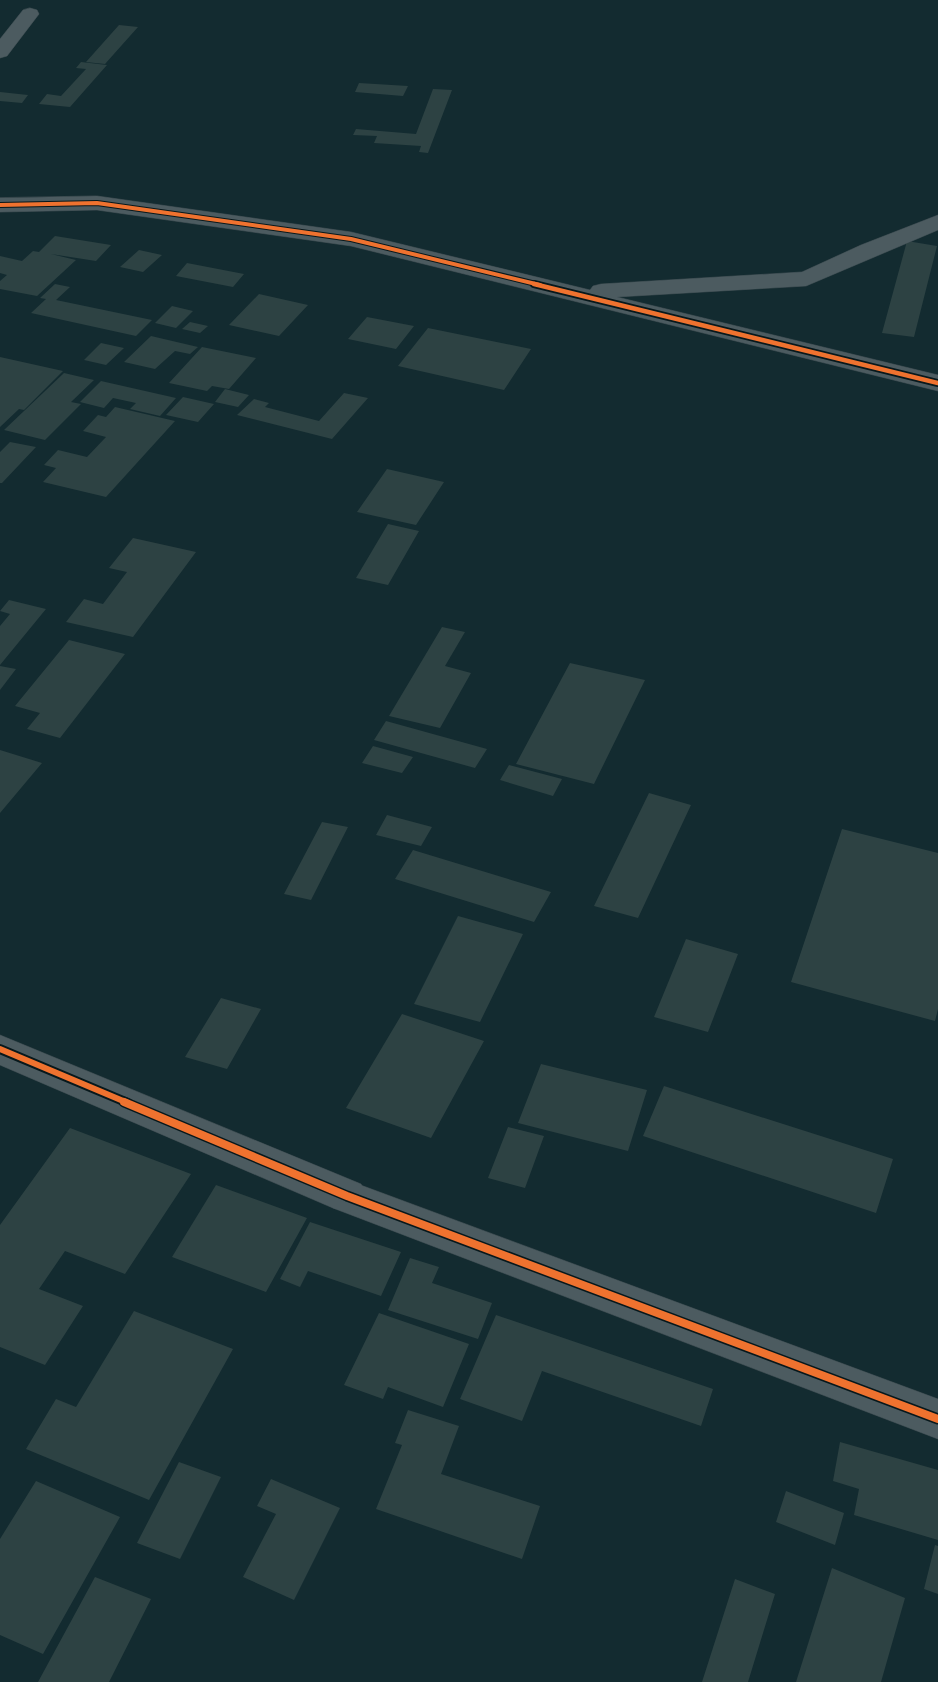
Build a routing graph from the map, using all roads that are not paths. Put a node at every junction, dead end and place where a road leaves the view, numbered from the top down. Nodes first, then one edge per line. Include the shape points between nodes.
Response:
1 (30, 14) dead end
2 (0, 52) edge
3 (0, 205) edge
4 (938, 222) edge
5 (566, 293) junction
6 (938, 383) edge
7 (0, 1049) edge
8 (938, 1419) edge

1 - 2 street
3 - 5 street via 97,203 351,239
4 - 5 street via 806,279
5 - 6 street
7 - 8 street via 347,1196

